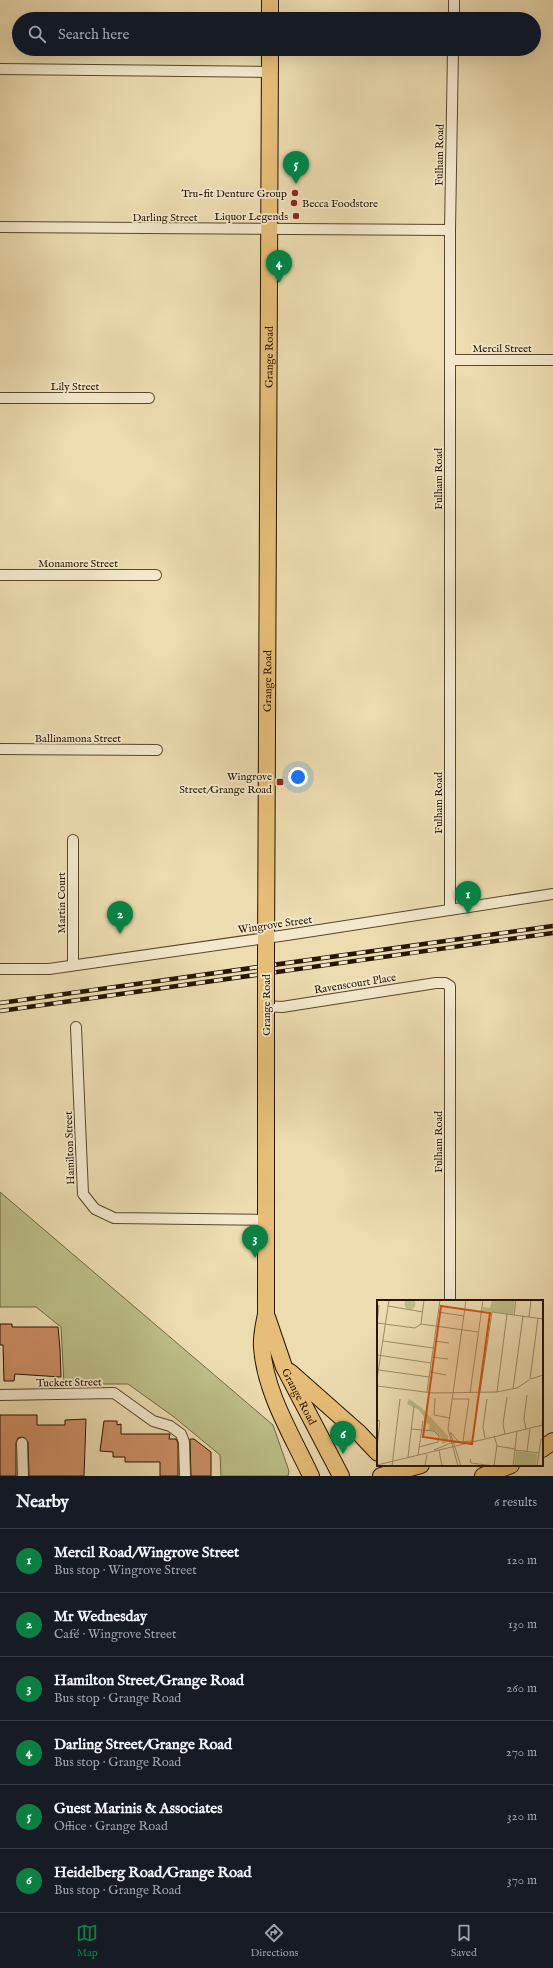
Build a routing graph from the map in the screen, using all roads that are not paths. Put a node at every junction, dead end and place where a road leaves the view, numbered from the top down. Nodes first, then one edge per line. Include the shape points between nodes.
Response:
1 (270, 0) edge
2 (454, 0) edge
3 (270, 12) edge
4 (454, 12) edge
5 (270, 56) edge
6 (453, 56) edge
7 (0, 69) edge
8 (270, 72) junction
9 (0, 227) edge
10 (269, 230) junction
11 (450, 230) junction
12 (450, 360) junction
13 (553, 360) edge
14 (0, 398) edge
15 (149, 398) dead end
16 (0, 575) edge
17 (156, 575) dead end
18 (0, 749) edge
19 (157, 750) dead end
20 (73, 840) dead end
21 (553, 894) edge
22 (450, 910) junction
23 (266, 938) junction
24 (73, 965) junction
25 (0, 969) edge
26 (447, 984) joint
27 (266, 1005) junction
28 (76, 1027) dead end
29 (267, 1220) junction
30 (450, 1300) edge
31 (266, 1314) junction
32 (284, 1367) junction
33 (0, 1395) edge
34 (553, 1440) edge
35 (22, 1443) dead end
36 (543, 1448) edge
37 (377, 1452) edge
38 (413, 1466) edge
39 (508, 1466) edge
40 (397, 1468) edge
41 (23, 1476) edge
42 (184, 1476) edge
43 (311, 1476) edge
44 (341, 1476) edge
45 (381, 1476) edge
46 (483, 1476) edge

1 - 3 main road
2 - 4 street
5 - 8 main road, Grange Road
6 - 11 street, Fulham Road
7 - 8 street
8 - 10 main road, Grange Road
9 - 10 street, Darling Street
10 - 11 street, Darling Street
10 - 23 main road, Grange Road
11 - 12 street, Fulham Road
12 - 13 street, Mercil Street
12 - 22 street, Fulham Road
14 - 15 street, Lily Street
16 - 17 street, Monamore Street
18 - 19 street, Ballinamona Street
20 - 24 street, Martin Court
21 - 22 street, Wingrove Street
22 - 23 street, Wingrove Street
23 - 24 street, Wingrove Street
23 - 27 main road, Grange Road, bridge
24 - 25 street, Wingrove Street via 49,969
26 - 27 street, Ravenscourt Place via 436,983 282,1006
26 - 30 street, Fulham Road via 451,990
27 - 29 main road, Grange Road
28 - 29 street, Hamilton Street via 83,1194 95,1209 114,1218
29 - 31 main road, Grange Road
31 - 32 main road, Grange Road
31 - 43 main road, Grange Road via 262,1348 268,1379
32 - 37 main road
32 - 44 main road, Grange Road
33 - 42 street, Tuckett Street via 114,1393 153,1420 170,1426 181,1434 184,1442
34 - 36 main road
35 - 41 street
38 - 40 main road
39 - 46 main road
40 - 45 main road

